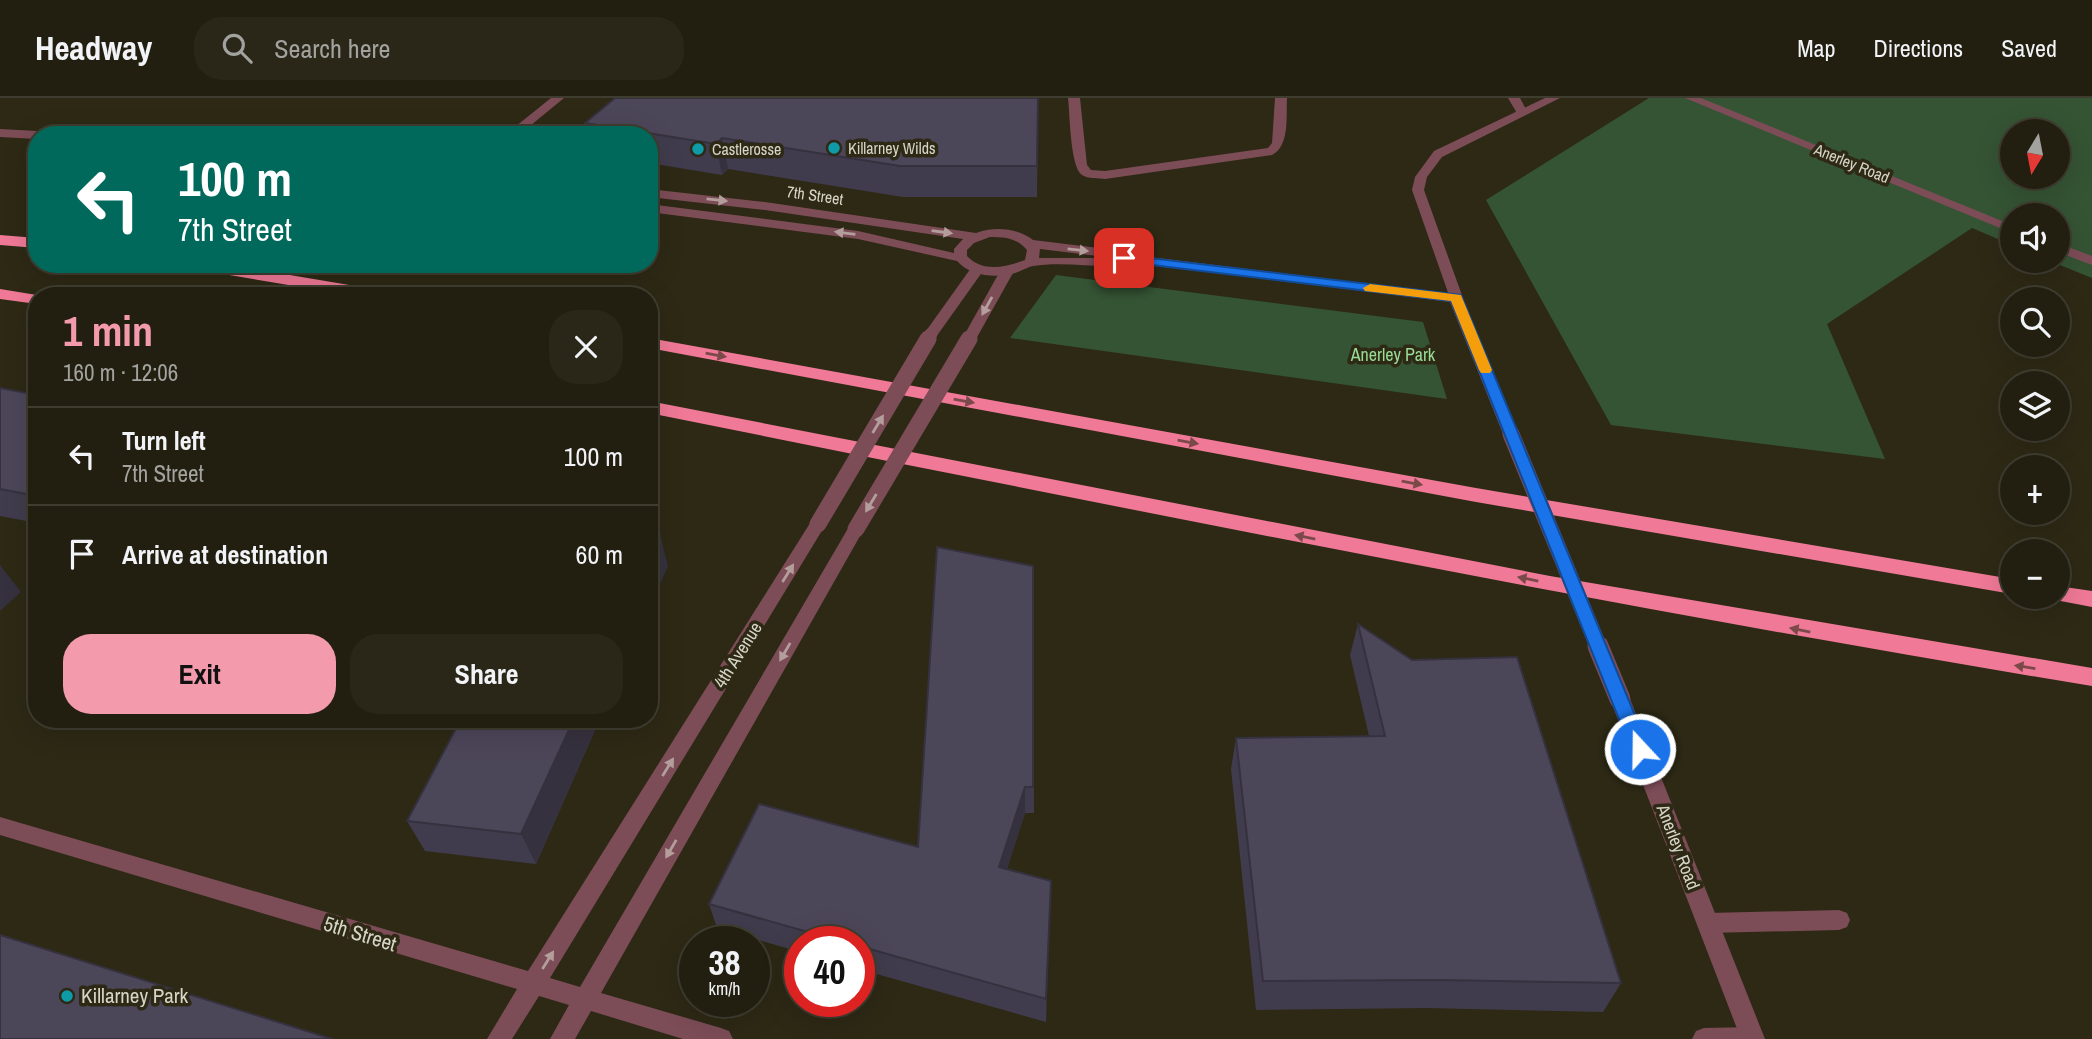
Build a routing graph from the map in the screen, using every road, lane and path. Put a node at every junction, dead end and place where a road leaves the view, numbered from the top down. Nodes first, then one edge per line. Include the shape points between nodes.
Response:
1 (558, 98) edge
2 (1074, 98) edge
3 (1281, 98) edge
4 (1514, 98) edge
5 (1554, 98) edge
6 (1690, 98) edge
7 (1522, 113) junction
8 (523, 126) edge
9 (0, 133) edge
10 (28, 135) edge
11 (658, 194) edge
12 (765, 206) junction
13 (658, 209) edge
14 (752, 221) junction
15 (2000, 224) edge
16 (975, 237) junction
17 (0, 240) edge
18 (28, 242) edge
19 (1031, 244) junction
20 (2070, 252) edge
21 (960, 258) junction
22 (1124, 258) junction
23 (2092, 261) edge
24 (1031, 262) junction
25 (976, 271) junction
26 (247, 273) edge
27 (1006, 273) junction
28 (331, 287) edge
29 (0, 294) edge
30 (28, 298) edge
31 (1456, 298) junction
32 (658, 345) edge
33 (658, 409) edge
34 (2000, 585) edge
35 (2070, 596) edge
36 (2092, 599) edge
37 (2092, 677) edge
38 (0, 827) edge
39 (1839, 920) dead end
40 (1708, 923) junction
41 (533, 986) junction
42 (585, 999) junction
43 (499, 1039) edge
44 (562, 1039) edge
45 (721, 1039) edge
46 (1704, 1039) edge
47 (1753, 1039) edge

1 - 8 street
2 - 3 street via 1081,165 1087,173 1105,175 1272,150 1278,143
4 - 7 street
5 - 7 street, Anerley Road
6 - 15 street, Anerley Road
7 - 31 street, Anerley Road via 1438,154 1420,177 1418,190
9 - 10 street
11 -> 12 street, 7th Street
12 - 14 street
12 -> 16 street, 7th Street
13 - 14 street, 7th Street
21 -> 14 street, 7th Street via 858,235
16 - 19 street, 7th Street via 1002,233
16 - 21 street via 960,250
17 - 18 highway
19 -> 22 street
19 - 24 street
20 - 23 street
21 - 25 street
22 - 24 street via 1104,264
22 - 31 street
24 - 27 street
25 - 27 street
41 -> 25 street, 4th Avenue, bridge via 931,334
26 - 28 highway
27 -> 42 street, bridge
29 - 30 highway
31 - 40 street, Anerley Road, bridge
32 -> 34 highway
37 -> 33 highway via 1868,642 1348,546
35 - 36 highway
38 - 41 street, 5th Street
39 - 40 street
40 - 47 street, Anerley Road
41 - 42 street, 5th Street
41 - 43 street, 4th Avenue
42 - 44 street
42 - 45 street, 5th Street
46 - 47 street

